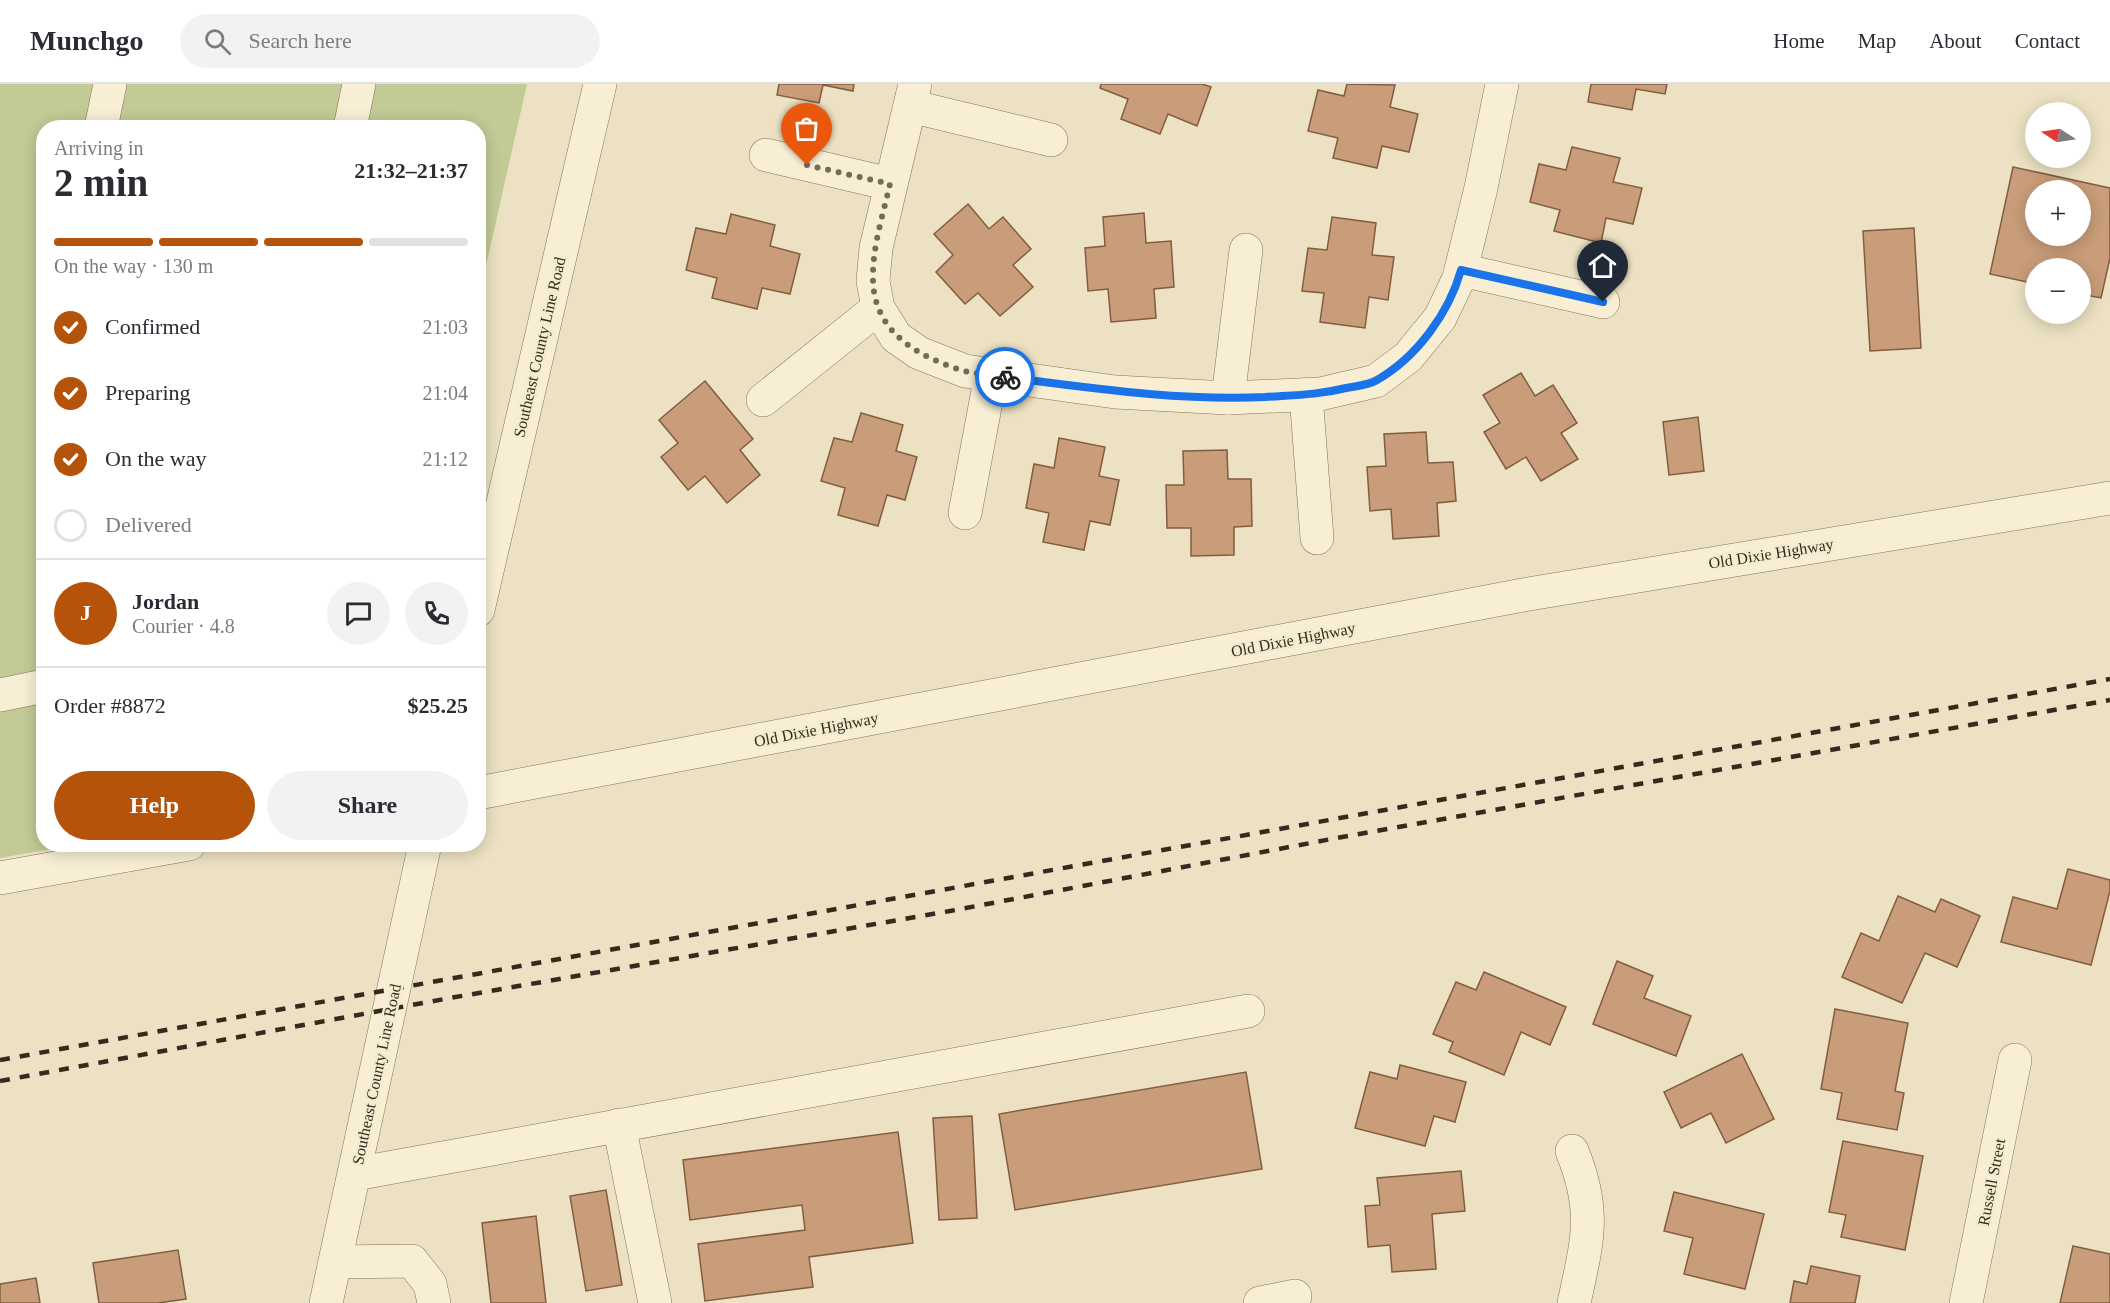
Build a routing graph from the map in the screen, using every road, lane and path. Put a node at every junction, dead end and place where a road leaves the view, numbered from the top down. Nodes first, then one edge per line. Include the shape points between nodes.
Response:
1 (110, 84) edge
2 (359, 84) edge
3 (600, 84) edge
4 (1502, 84) edge
5 (912, 95) edge
6 (103, 120) edge
7 (352, 120) edge
8 (1051, 140) dead end
9 (766, 155) dead end
10 (890, 184) junction
11 (1246, 250) dead end
12 (1461, 270) junction
13 (1603, 302) dead end
14 (878, 308) junction
15 (991, 375) junction
16 (1306, 395) junction
17 (1228, 398) junction
18 (763, 400) dead end
19 (2110, 498) edge
20 (964, 513) dead end
21 (1317, 538) dead end
22 (486, 576) edge
23 (36, 688) edge
24 (0, 695) edge
25 (486, 791) edge
26 (145, 852) edge
27 (423, 852) edge
28 (0, 878) edge
29 (1248, 1011) dead end
30 (2015, 1060) dead end
31 (619, 1125) junction
32 (1572, 1151) dead end
33 (355, 1174) junction
34 (335, 1262) junction
35 (1295, 1296) dead end
36 (326, 1303) edge
37 (434, 1303) edge
38 (655, 1303) edge
39 (1260, 1303) edge
40 (1574, 1303) edge
41 (1966, 1303) edge

1 - 6 street
2 - 7 street
3 - 22 street, Southeast County Line Road
4 - 12 street
5 - 8 street
5 - 10 street
9 - 10 street
10 - 14 street via 876,248 873,281
11 - 17 street
12 - 13 street
12 - 16 street via 1440,318 1408,357 1376,381
14 - 15 street via 896,337 919,353 965,371
14 - 18 street
15 - 17 street via 1115,392
15 - 20 street
16 - 17 street
16 - 21 street
19 - 25 street, Old Dixie Highway via 1556,589
23 - 24 street
26 - 28 street
27 - 33 street, Southeast County Line Road
29 - 31 street
30 - 41 street, Russell Street
31 - 33 street
31 - 38 street
32 - 40 street via 1588,1199 1585,1250
33 - 34 street, Southeast County Line Road
34 - 36 street, Southeast County Line Road
34 - 37 street via 412,1261 430,1284
35 - 39 street

